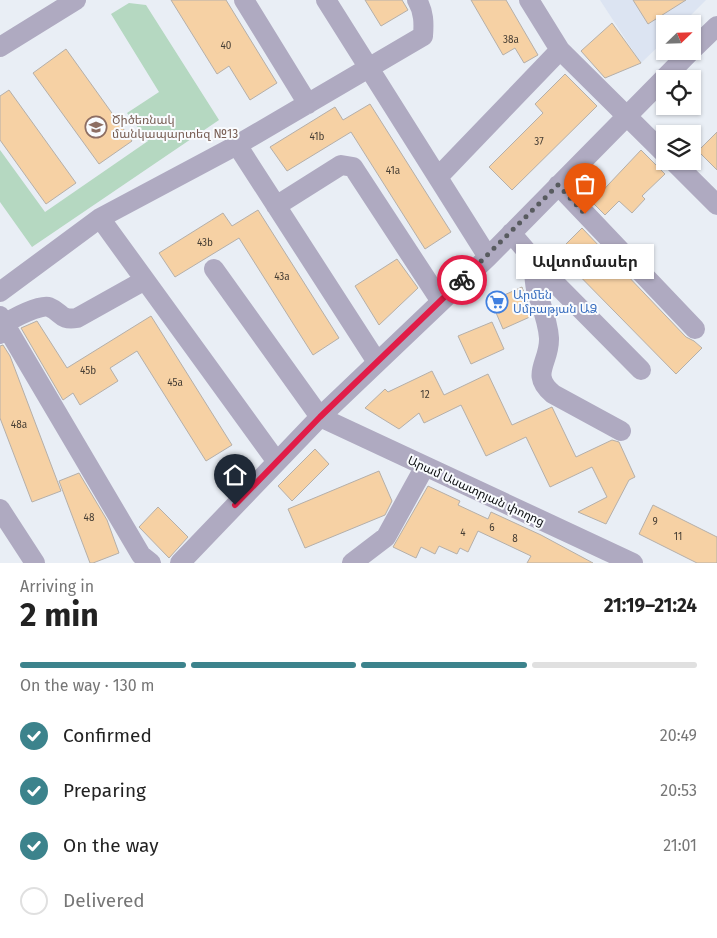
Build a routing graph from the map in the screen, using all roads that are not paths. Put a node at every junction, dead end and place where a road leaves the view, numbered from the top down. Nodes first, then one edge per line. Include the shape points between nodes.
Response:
1 (76, 0) edge
2 (244, 0) edge
3 (326, 0) edge
4 (417, 0) edge
5 (529, 0) edge
6 (717, 26) edge
7 (701, 42) edge
8 (0, 46) edge
9 (560, 50) junction
10 (683, 60) edge
11 (370, 69) junction
12 (308, 104) junction
13 (626, 115) junction
14 (237, 145) junction
15 (656, 145) edge
16 (682, 170) edge
17 (439, 176) junction
18 (558, 185) junction
19 (717, 205) edge
20 (276, 206) junction
21 (100, 218) junction
22 (511, 233) junction
23 (488, 257) junction
24 (533, 258) junction
25 (214, 269) dead end
26 (145, 280) junction
27 (0, 292) edge
28 (440, 300) junction
29 (2, 325) edge
30 (695, 330) dead end
31 (376, 362) junction
32 (641, 370) dead end
33 (320, 417) junction
34 (621, 431) dead end
35 (277, 462) junction
36 (424, 468) junction
37 (0, 509) edge
38 (35, 563) edge
39 (151, 563) edge
40 (180, 563) edge
41 (352, 563) edge
42 (632, 563) edge

1 - 8 street
2 - 12 street
3 - 11 street
4 - 11 street via 424,21 423,36
5 - 9 street
6 - 7 street
9 - 13 street
9 - 17 street
10 - 13 street
11 - 12 street
11 - 17 street
12 - 14 street
13 - 15 street
13 - 18 street
14 - 20 street
14 - 21 street
16 - 19 street
17 - 23 street
18 - 22 street
18 - 30 street
20 - 28 street via 341,165 353,167
20 - 31 street
21 - 26 street
21 - 27 street
22 - 23 street
22 - 24 street
23 - 28 street
24 - 32 street
24 - 34 street via 536,287 549,339 541,379 554,394
25 - 33 street
26 - 29 street via 78,318 69,320 52,308 40,306
26 - 35 street
28 - 31 street
29 - 39 street via 141,555
31 - 33 street
33 - 35 street
33 - 36 street, Արամ Ասատրյան փողոց
35 - 40 street
36 - 41 street via 386,537
36 - 42 street, Արամ Ասատրյան փողոց
37 - 38 street

